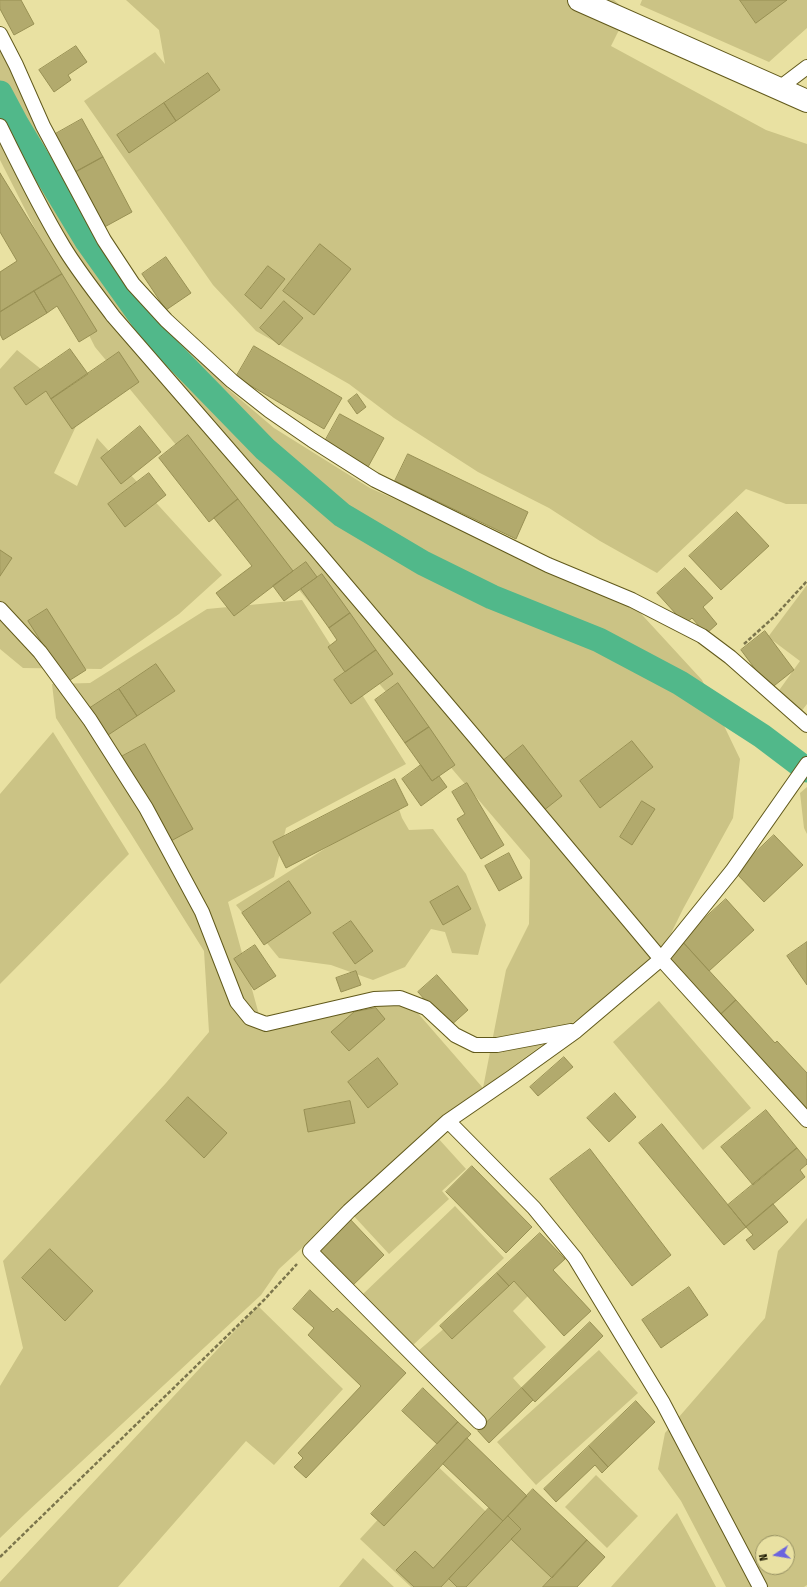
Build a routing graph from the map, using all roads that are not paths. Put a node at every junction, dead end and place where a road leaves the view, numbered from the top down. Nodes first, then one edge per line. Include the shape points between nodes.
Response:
1 (588, 2) edge
2 (0, 34) edge
3 (807, 66) edge
4 (778, 89) junction
5 (807, 100) edge
6 (0, 126) edge
7 (0, 609) edge
8 (807, 725) edge
9 (807, 764) edge
10 (661, 960) junction
11 (576, 1031) junction
12 (807, 1120) edge
13 (448, 1121) junction
14 (479, 1422) dead end
15 (760, 1587) edge

1 - 4 street
2 - 8 lane via 43,126 104,240 133,284 166,320 232,381 270,411 375,480 548,565 632,600 702,636 730,657
3 - 4 lane
4 - 5 street
6 - 10 lane via 63,246 113,316 318,552
7 - 11 lane via 40,652 90,720 146,808 202,912 237,1002 250,1018 266,1024 374,999 400,998 426,1008 455,1035 474,1045 497,1045
9 - 10 lane via 732,871
10 - 11 lane
10 - 12 lane
11 - 13 lane
13 - 14 lane via 349,1211 310,1251
13 - 15 lane via 534,1208 574,1258 663,1403

